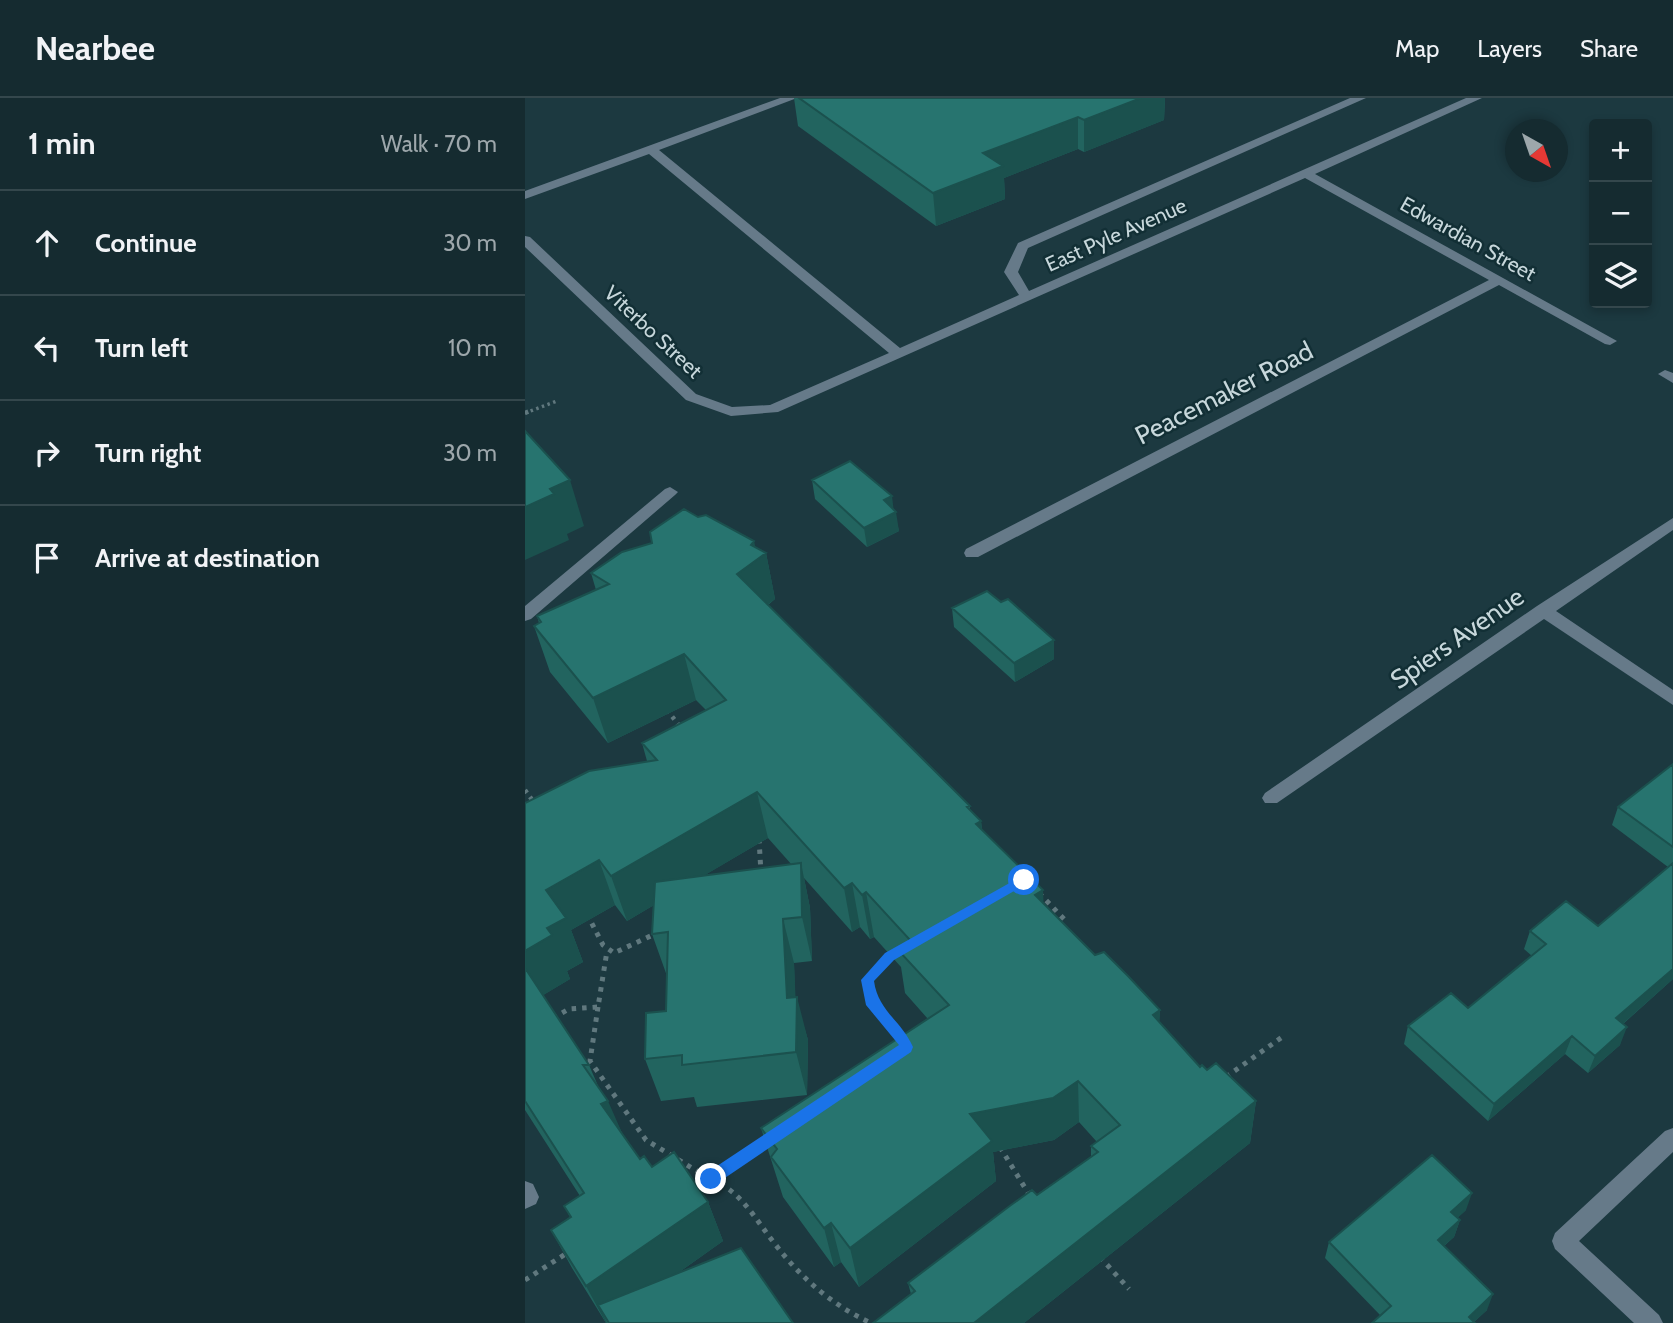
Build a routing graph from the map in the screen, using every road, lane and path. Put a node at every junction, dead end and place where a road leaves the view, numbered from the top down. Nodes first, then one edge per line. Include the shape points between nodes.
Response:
1 (791, 98) edge
2 (1360, 98) edge
3 (1476, 98) edge
4 (651, 150) junction
5 (1307, 174) junction
6 (525, 195) edge
7 (525, 240) edge
8 (1499, 280) junction
9 (1027, 298) junction
10 (1610, 341) dead end
11 (899, 354) junction
12 (557, 401) dead end
13 (773, 409) joint
14 (525, 413) edge
15 (670, 492) dead end
16 (1673, 523) edge
17 (972, 553) dead end
18 (1543, 610) junction
19 (525, 615) edge
20 (1673, 699) edge
21 (660, 701) edge
22 (682, 729) edge
23 (525, 790) edge
24 (1271, 798) dead end
25 (541, 811) edge
26 (758, 829) edge
27 (760, 882) edge
28 (1034, 888) edge
29 (585, 910) edge
30 (1064, 919) dead end
31 (667, 929) edge
32 (900, 950) edge
33 (607, 951) junction
34 (598, 1007) junction
35 (547, 1022) edge
36 (1285, 1035) dead end
37 (907, 1047) edge
38 (1223, 1079) edge
39 (780, 1133) edge
40 (1673, 1138) edge
41 (998, 1144) edge
42 (693, 1169) junction
43 (682, 1176) edge
44 (711, 1179) junction
45 (525, 1191) edge
46 (525, 1199) edge
47 (1036, 1202) edge
48 (1093, 1250) edge
49 (569, 1252) edge
50 (525, 1280) edge
51 (1129, 1289) dead end
52 (871, 1323) edge
53 (1651, 1323) edge

1 - 4 street
2 - 9 street via 1023,246 1011,272
3 - 5 street, East Pyle Avenue
4 - 6 street
4 - 11 street
5 - 8 street, Edwardian Street
5 - 9 street, East Pyle Avenue
7 - 13 street, Viterbo Street via 691,397 731,412
8 - 10 street, Edwardian Street
8 - 17 street, Peacemaker Road
9 - 11 street, East Pyle Avenue
11 - 13 street, East Pyle Avenue
12 - 14 path
15 - 19 street
16 - 18 street, Spiers Avenue
18 - 20 street
18 - 24 street, Spiers Avenue
21 - 22 path
23 - 25 path
26 - 27 path
28 - 30 path
29 - 33 path
31 - 33 path via 614,953
32 - 37 path via 868,980 870,1001
33 - 34 path
34 - 35 path via 569,1009
34 - 42 path via 590,1061 646,1140
36 - 38 path
39 - 44 path
40 - 53 street via 1563,1241
41 - 47 path
42 - 43 path
42 - 44 path
44 - 52 path via 735,1193 815,1288 844,1312
45 - 46 street
48 - 51 path
49 - 50 path

